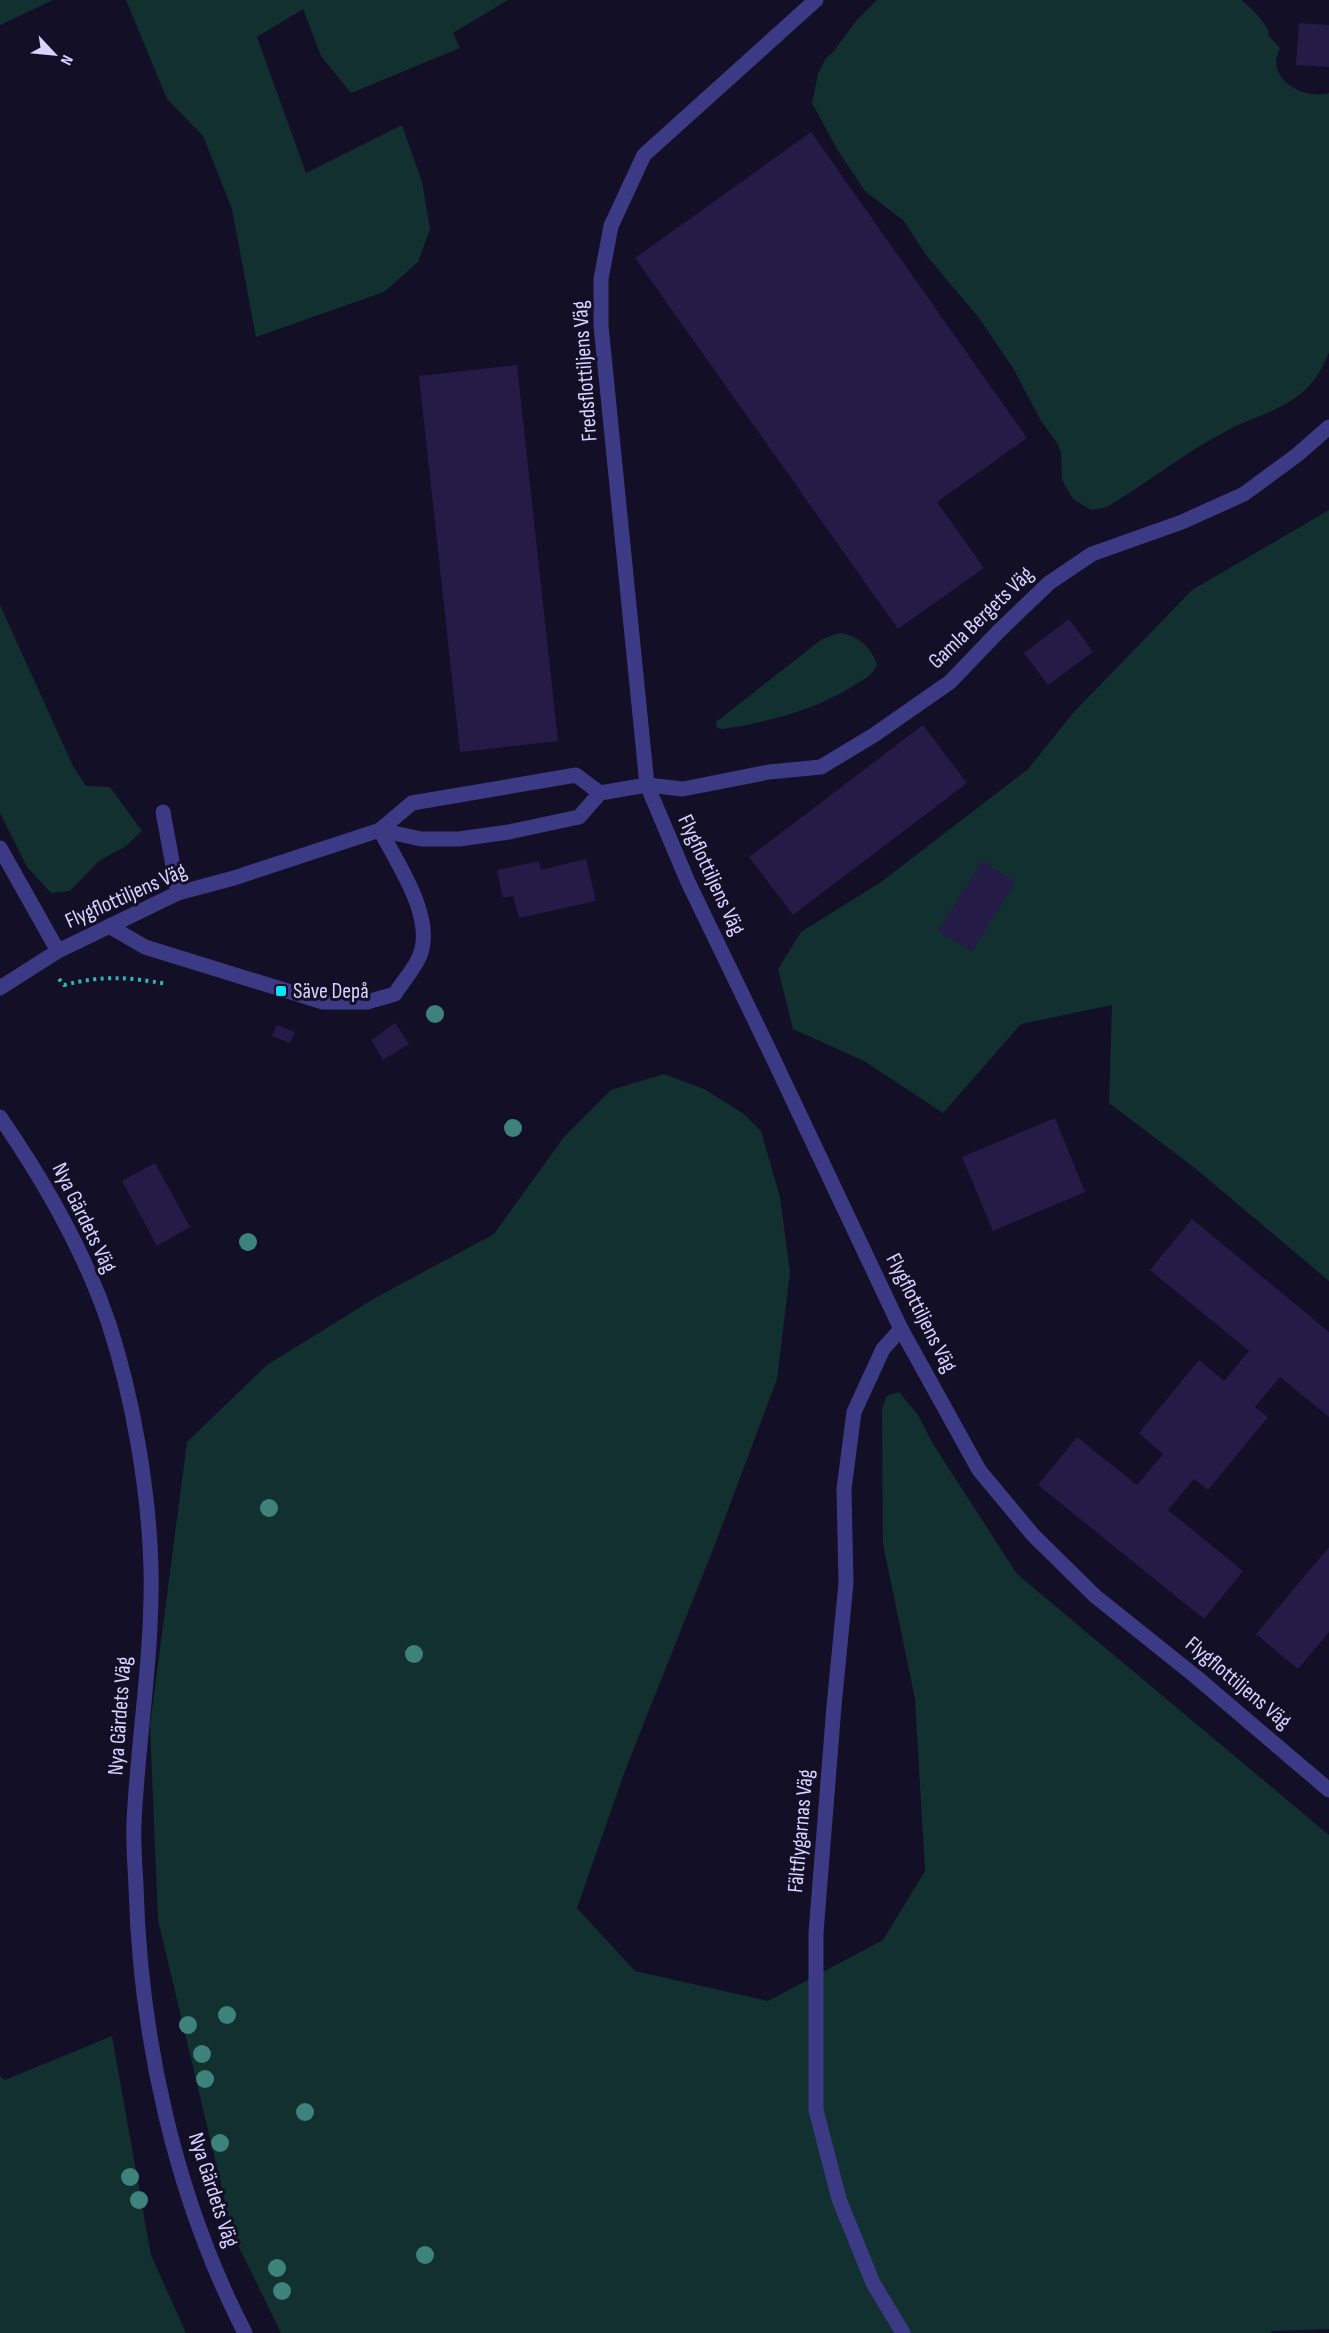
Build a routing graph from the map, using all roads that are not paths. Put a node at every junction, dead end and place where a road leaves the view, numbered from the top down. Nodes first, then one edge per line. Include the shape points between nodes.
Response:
1 (816, 0) edge
2 (1329, 427) edge
3 (647, 785) junction
4 (600, 793) junction
5 (162, 812) dead end
6 (380, 830) junction
7 (0, 848) edge
8 (178, 893) junction
9 (109, 926) junction
10 (52, 955) junction
11 (0, 987) edge
12 (0, 1117) edge
13 (901, 1329) junction
14 (1329, 1790) edge
15 (245, 2333) edge
16 (903, 2333) edge

1 - 3 street, Fredsflottiljens Väg via 644,155 611,226 601,279 601,326
2 - 3 street, Gamla Bergets Väg via 1244,494 1182,522 1092,554 1049,583 950,682 821,767 769,772 683,789
3 - 4 street
3 - 13 street, Flygflottiljens Väg via 688,882
4 - 6 street via 579,817 508,832 459,839 422,839
4 - 6 street, Flygflottiljens Väg via 576,775 412,803
5 - 8 street
6 - 8 street, Flygflottiljens Väg
6 - 9 street via 416,896 423,927 420,955 395,994 367,1002 323,1002 145,947
7 - 10 street
8 - 9 street, Flygflottiljens Väg
9 - 10 street, Flygflottiljens Väg
10 - 11 street, Flygflottiljens Väg
12 - 15 street, Nya Gärdets Väg via 40,1175 81,1256 109,1324 130,1406 145,1494 151,1569 134,1824 138,1943 149,2032 178,2167 222,2288
13 - 14 street, Flygflottiljens Väg via 979,1470 1033,1535 1095,1596
13 - 16 street, Fältflygarnas Väg via 883,1348 854,1412 844,1489 846,1583 816,1933 816,2110 838,2199 873,2283

